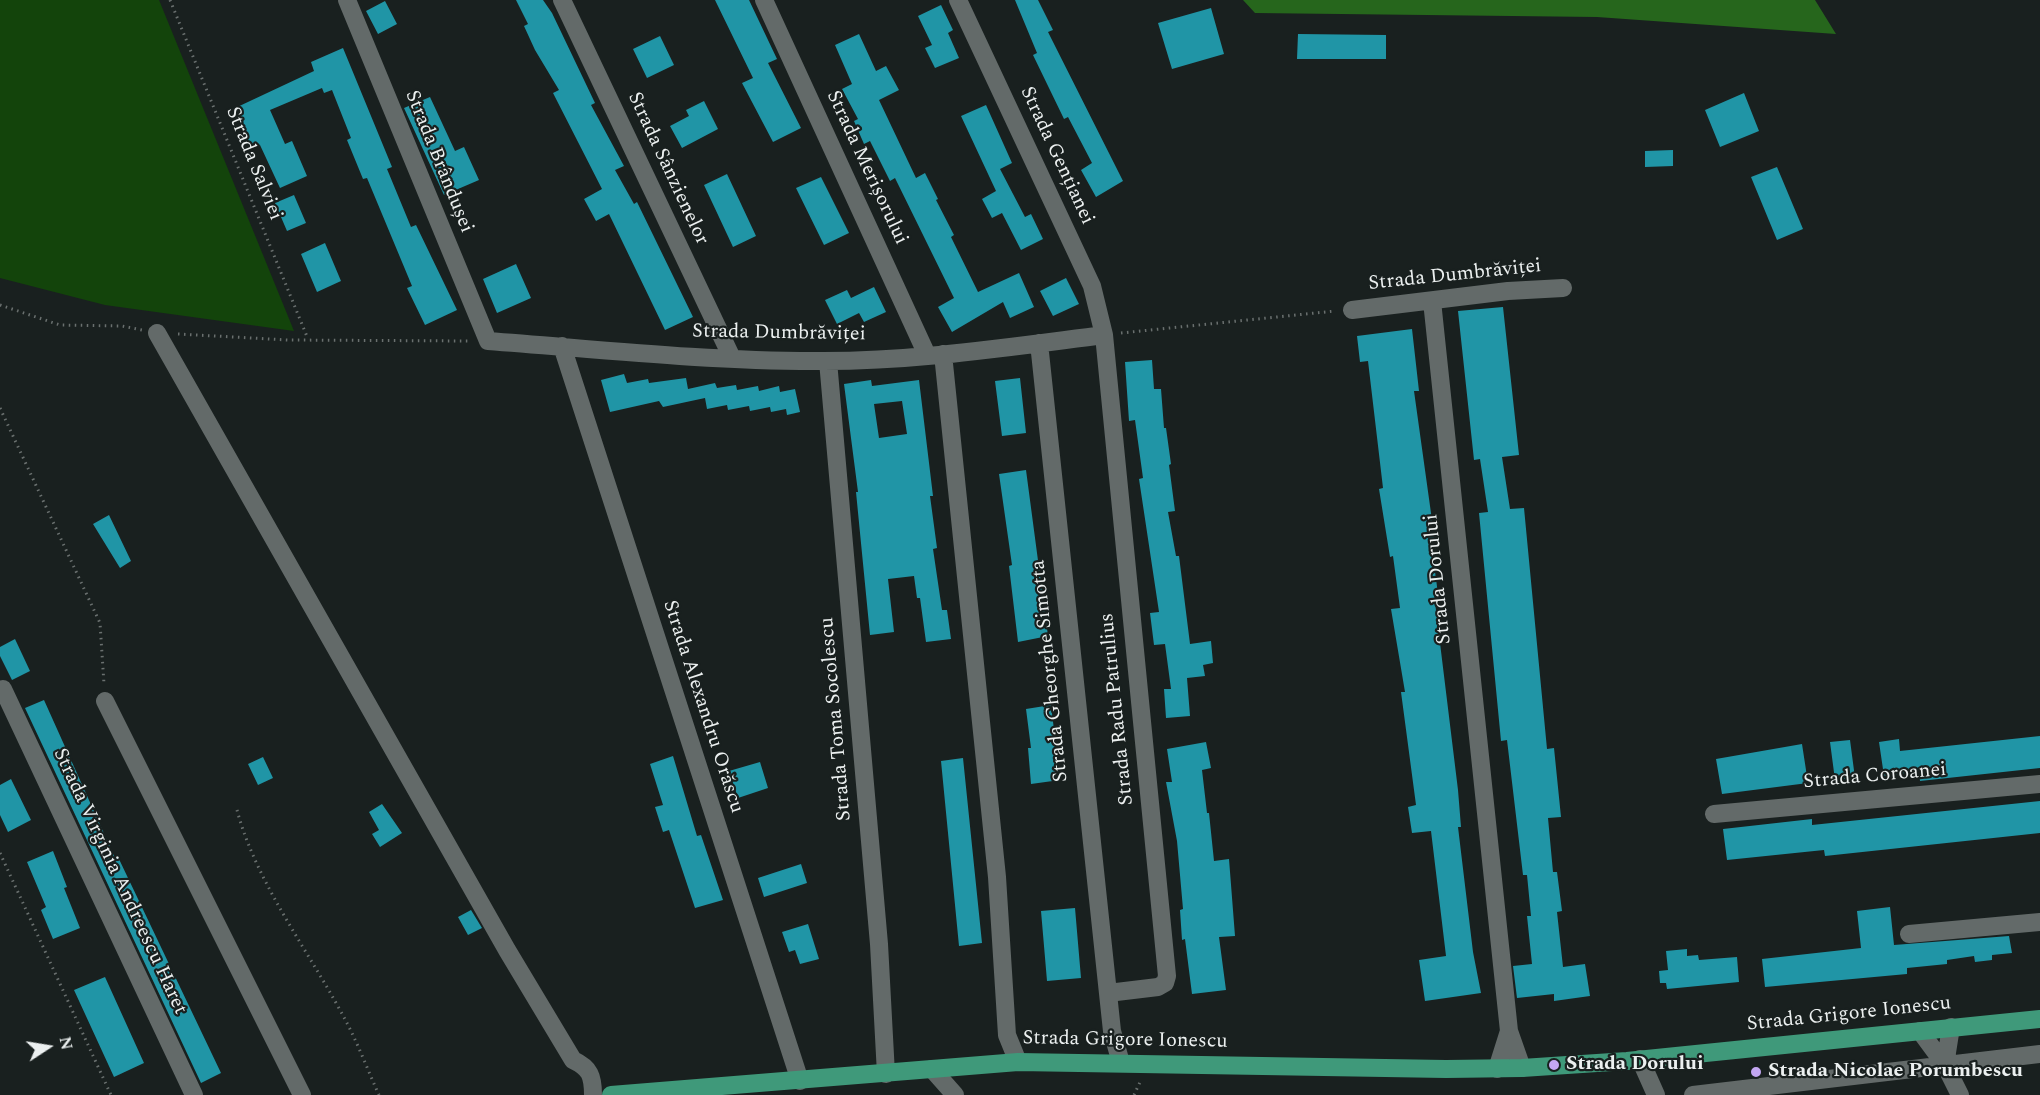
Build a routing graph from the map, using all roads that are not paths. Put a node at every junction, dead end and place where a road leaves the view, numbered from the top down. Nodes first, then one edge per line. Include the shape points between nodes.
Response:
1 (347, 0) edge
2 (562, 0) edge
3 (764, 0) edge
4 (958, 0) edge
5 (1563, 288) dead end
6 (1432, 301) junction
7 (1352, 310) road end
8 (157, 333) road end
9 (1104, 335) junction
10 (488, 341) joint
11 (1039, 343) junction
12 (562, 346) junction
13 (935, 354) junction
14 (732, 358) junction
15 (828, 361) junction
16 (3, 688) dead end
17 (105, 701) road end
18 (2040, 784) edge
19 (1714, 814) dead end
20 (2040, 922) edge
21 (1909, 934) dead end
22 (1108, 993) junction
23 (2040, 1019) edge
24 (1951, 1028) junction
25 (1112, 1031) junction
26 (1509, 1031) junction
27 (1920, 1031) junction
28 (1007, 1035) junction
29 (2040, 1054) edge
30 (1663, 1057) junction
31 (1640, 1059) junction
32 (1018, 1062) junction
33 (1098, 1062) junction
34 (1121, 1063) junction
35 (997, 1064) junction
36 (1945, 1065) junction
37 (964, 1066) junction
38 (1522, 1068) junction
39 (932, 1069) junction
40 (1497, 1069) junction
41 (886, 1074) junction
42 (800, 1081) junction
43 (769, 1089) edge
44 (746, 1090) edge
45 (1656, 1094) edge
46 (194, 1095) edge
47 (302, 1095) edge
48 (593, 1095) edge
49 (611, 1095) edge
50 (957, 1095) edge
51 (1693, 1095) edge
52 (1960, 1095) edge

1 - 10 street, Strada Brândușei
2 - 14 street, Strada Sânzienelor
3 - 13 street, Strada Merișorului
4 - 9 street, Strada Gențianei via 1092,286
5 - 6 street, Strada Dumbrăviței
6 - 7 street, Strada Dumbrăviței
6 - 26 street, Strada Dorului
8 - 48 street via 507,950 573,1060 587,1067 593,1080
9 - 11 street, Strada Dumbrăviței
9 - 22 street, Strada Radu Patrulius via 1167,976 1158,987
10 - 12 street, Strada Dumbrăviței
11 - 13 street, Strada Dumbrăviței
11 - 22 street, Strada Gheorghe Simotta
12 - 14 street, Strada Dumbrăviței
12 - 42 street, Strada Alexandru Orăscu
13 - 15 street, Strada Dumbrăviței
13 - 28 street, Strada Merișorului via 997,877
14 - 15 street, Strada Dumbrăviței
15 - 41 street, Strada Toma Socolescu via 879,944
16 - 46 street, Strada Virginia Andreescu Haret
17 - 47 street
18 - 19 street, Strada Coroanei
20 - 21 street
22 - 25 street
23 - 24 main road, Strada Grigore Ionescu
24 - 27 main road, Strada Grigore Ionescu
24 - 36 street
25 - 33 street
25 - 34 street
26 - 38 street, Strada Dorului
26 - 40 street, Strada Dorului
27 - 30 main road, Strada Grigore Ionescu
27 - 36 street
28 - 32 street
28 - 35 street
29 - 36 street
30 - 31 main road, Strada Grigore Ionescu
30 - 45 street
31 - 38 main road, Strada Grigore Ionescu
31 - 45 street
32 - 33 main road, Strada Grigore Ionescu
32 - 35 main road, Strada Grigore Ionescu
33 - 34 main road, Strada Grigore Ionescu
34 - 40 main road, Strada Grigore Ionescu
35 - 37 main road, Strada Grigore Ionescu
36 - 51 street
36 - 52 street
37 - 39 main road, Strada Grigore Ionescu
37 - 50 street
38 - 40 main road, Strada Grigore Ionescu
39 - 41 main road, Strada Grigore Ionescu
39 - 50 street
41 - 42 main road, Strada Grigore Ionescu
42 - 43 main road, Strada Grigore Ionescu
43 - 44 main road, Strada Grigore Ionescu
44 - 49 main road, Strada Grigore Ionescu

